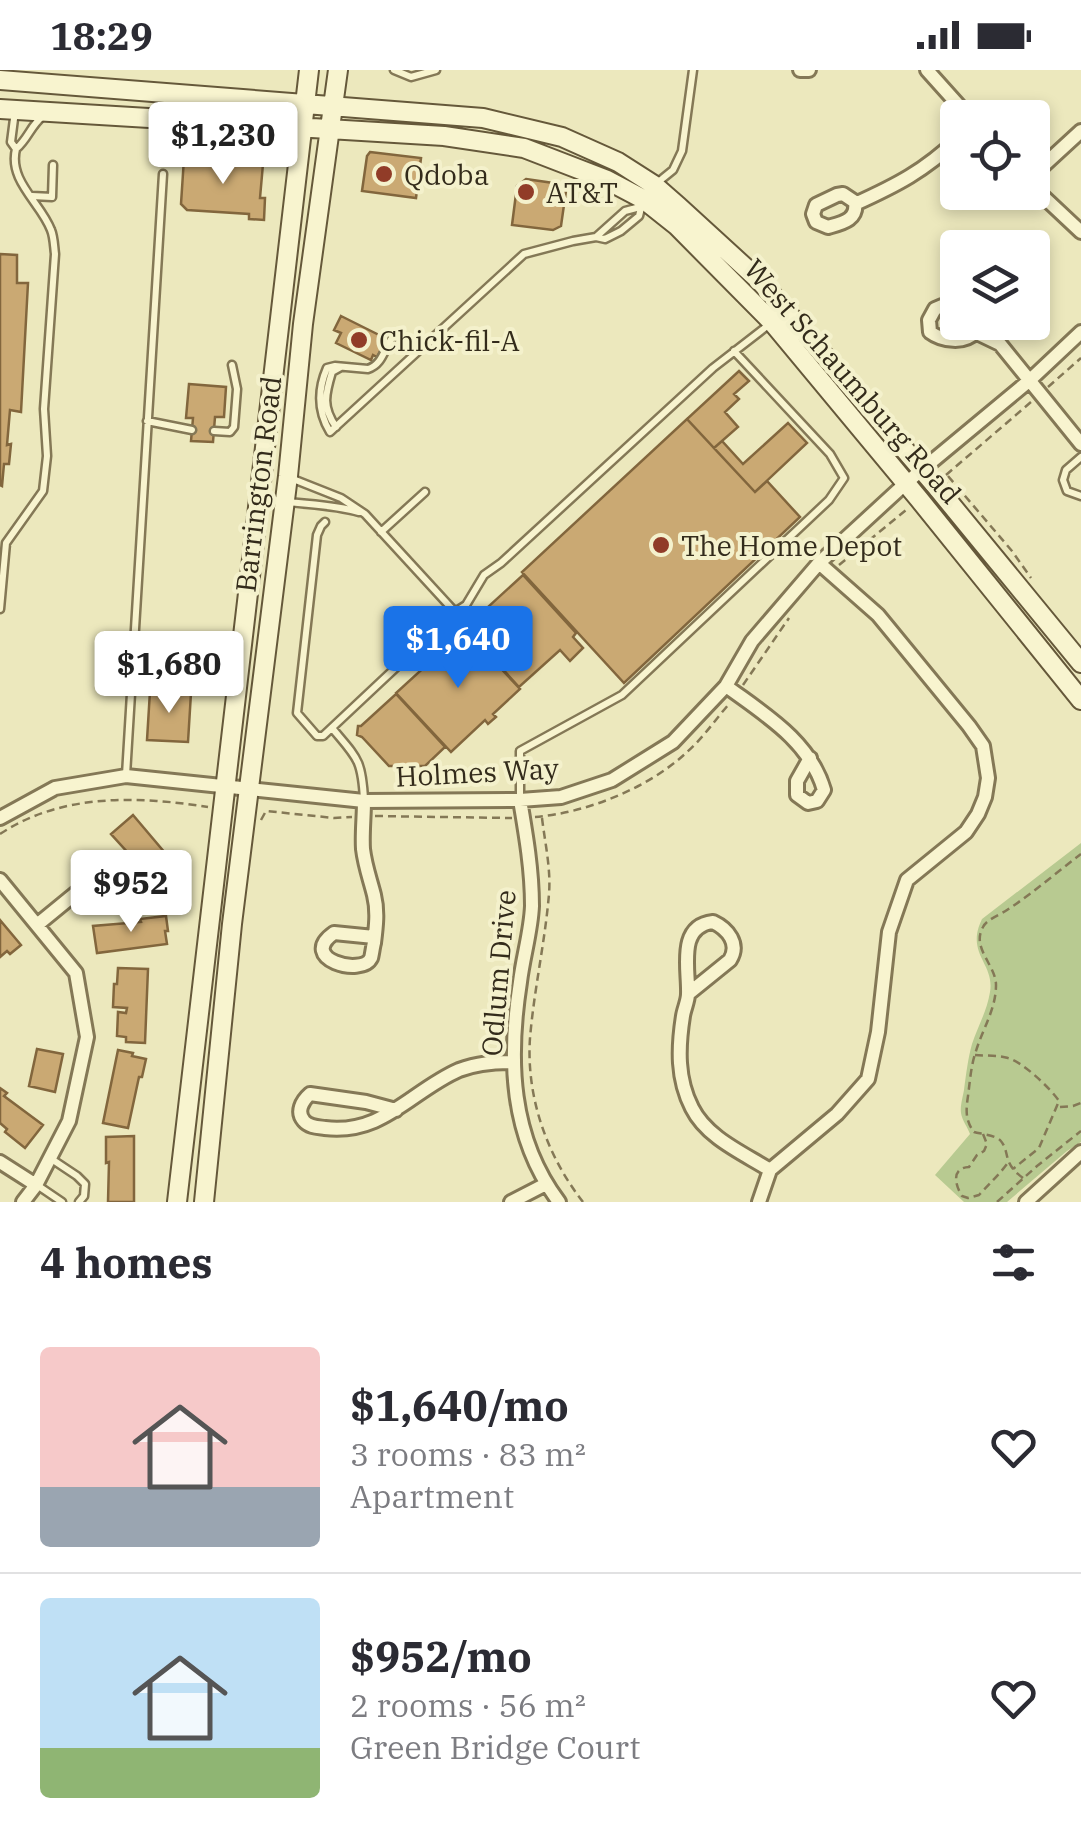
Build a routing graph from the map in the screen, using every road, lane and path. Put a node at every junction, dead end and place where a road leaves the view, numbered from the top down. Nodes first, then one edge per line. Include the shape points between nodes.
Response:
1 (309, 70) edge
2 (338, 70) edge
3 (394, 70) edge
4 (436, 70) edge
5 (693, 70) edge
6 (800, 70) edge
7 (809, 70) edge
8 (926, 70) edge
9 (1, 75) edge
10 (25, 76) edge
11 (954, 100) edge
12 (304, 103) junction
13 (333, 105) junction
14 (8, 110) edge
15 (48, 113) junction
16 (302, 127) junction
17 (329, 130) junction
18 (1081, 130) edge
19 (16, 150) junction
20 (940, 156) edge
21 (1050, 159) edge
22 (53, 165) dead end
23 (163, 174) dead end
24 (31, 196) junction
25 (646, 197) junction
26 (1050, 203) edge
27 (855, 204) dead end
28 (1081, 232) edge
29 (596, 237) junction
30 (940, 307) edge
31 (772, 322) junction
32 (1081, 332) edge
33 (940, 338) edge
34 (994, 340) edge
35 (734, 352) junction
36 (416, 353) junction
37 (1081, 358) edge
38 (232, 365) dead end
39 (1030, 380) junction
40 (1041, 393) junction
41 (147, 421) junction
42 (192, 430) dead end
43 (214, 431) dead end
44 (1081, 444) edge
45 (1081, 457) edge
46 (921, 470) junction
47 (288, 476) junction
48 (906, 483) junction
49 (424, 492) dead end
50 (1081, 496) edge
51 (258, 497) junction
52 (919, 499) junction
53 (284, 502) junction
54 (365, 514) junction
55 (325, 522) dead end
56 (381, 532) junction
57 (824, 568) junction
58 (1034, 582) dead end
59 (796, 606) dead end
60 (0, 609) edge
61 (454, 612) junction
62 (1081, 662) edge
63 (731, 690) junction
64 (1081, 700) edge
65 (332, 728) junction
66 (810, 758) dead end
67 (126, 776) junction
68 (226, 787) junction
69 (250, 790) junction
70 (520, 800) junction
71 (364, 808) junction
72 (212, 814) dead end
73 (542, 817) junction
74 (0, 818) edge
75 (524, 818) junction
76 (260, 820) dead end
77 (0, 834) edge
78 (1081, 854) edge
79 (0, 880) edge
80 (81, 889) junction
81 (120, 893) junction
82 (166, 900) dead end
83 (38, 924) junction
84 (374, 937) dead end
85 (688, 994) junction
86 (975, 1055) junction
87 (513, 1062) junction
88 (1081, 1103) edge
89 (1058, 1106) junction
90 (396, 1110) junction
91 (1081, 1131) edge
92 (983, 1134) junction
93 (1080, 1155) edge
94 (50, 1158) junction
95 (0, 1162) edge
96 (1008, 1163) junction
97 (770, 1170) junction
98 (1012, 1170) junction
99 (1023, 1178) junction
100 (546, 1184) junction
101 (36, 1185) junction
102 (23, 1202) edge
103 (62, 1202) edge
104 (79, 1202) edge
105 (177, 1202) edge
106 (204, 1202) edge
107 (511, 1202) edge
108 (559, 1202) edge
109 (583, 1202) edge
110 (759, 1202) edge
111 (998, 1202) edge
112 (1026, 1202) edge

1 - 12 main road, Barrington Road
2 - 13 main road, Barrington Road
3 - 4 lane via 411,77
5 - 25 lane via 682,151 674,170
6 - 7 street
8 - 11 street
9 - 10 main road, West Schaumburg Road
10 - 12 main road, West Schaumburg Road
10 - 14 main road
12 - 13 main road, West Schaumburg Road
12 - 16 main road, Barrington Road
13 - 17 main road, Barrington Road
13 - 25 main road, West Schaumburg Road via 483,118 562,136 618,162
14 - 15 main road, West Schaumburg Road
14 - 19 lane
15 - 16 main road, West Schaumburg Road
15 - 19 lane
16 - 17 main road, West Schaumburg Road
16 - 51 main road, Barrington Road
17 - 25 main road, West Schaumburg Road via 524,148
17 - 47 main road, Barrington Road
18 - 21 street
19 - 24 lane via 18,176
20 - 27 street
22 - 24 lane via 52,197
23 - 41 lane
24 - 60 lane via 52,232 55,254 47,456 42,490 6,543
25 - 29 lane
25 - 29 lane via 639,216 622,231
25 - 31 main road, West Schaumburg Road
25 - 46 main road, West Schaumburg Road via 760,281
26 - 28 street
29 - 36 lane via 524,254
30 - 33 street via 928,320
31 - 35 lane
31 - 48 main road, West Schaumburg Road
32 - 39 street, Holmes Way
34 - 39 street
35 - 61 lane via 484,575
35 - 70 lane via 830,454 844,478 829,500 622,695 520,752
36 - 36 lane via 333,430 325,406 332,372 373,368 395,334
37 - 40 path
38 - 43 lane via 234,428
39 - 40 street
39 - 46 street, Holmes Way
40 - 44 street
40 - 58 path via 946,474
41 - 42 lane
41 - 67 lane
45 - 50 lane via 1063,480 1067,491
46 - 48 street, Holmes Way
46 - 62 main road, West Schaumburg Road
47 - 53 main road, Barrington Road
47 - 54 lane
48 - 52 main road, West Schaumburg Road
48 - 57 street, Holmes Way
49 - 56 lane
51 - 53 lane
51 - 68 main road, Barrington Road
52 - 57 path
52 - 64 main road, West Schaumburg Road
53 - 54 lane
53 - 69 main road, Barrington Road
54 - 56 lane
55 - 65 lane via 318,535 297,713 317,736
56 - 61 lane
57 - 63 street, Holmes Way via 752,641
57 - 97 street via 878,614 970,726 988,778 966,832 907,880 889,932 868,1079 838,1114
59 - 63 path
61 - 65 lane
63 - 66 street via 780,725
63 - 70 street, Holmes Way via 673,742 612,780 561,797
63 - 73 path via 685,754 646,781 594,806
65 - 71 lane via 359,761
67 - 68 street, Holmes Way
67 - 74 street, Holmes Way via 55,788
68 - 69 street, Holmes Way
68 - 105 main road, Barrington Road
69 - 71 street, Holmes Way
69 - 106 main road, Barrington Road
70 - 71 street, Holmes Way
70 - 75 street, Odlum Drive
71 - 75 path
71 - 76 path via 334,818 266,811
71 - 84 street
72 - 77 path via 208,807 165,801 73,804
73 - 75 path
73 - 109 path via 549,890 530,1069 548,1145
75 - 87 street, Odlum Drive via 532,910
78 - 86 path via 982,929 982,953 996,989
79 - 83 street
80 - 81 street via 94,902
80 - 81 street via 86,874 107,869 120,876
80 - 83 street
81 - 82 lane
83 - 94 street via 76,973 86,1037 70,1121
85 - 85 street via 735,952 734,942 713,922 698,927 688,942
85 - 97 street via 680,1064 694,1113 716,1137
86 - 89 path via 1016,1061 1056,1096
86 - 92 path via 967,1124
87 - 90 street via 470,1066
87 - 100 street, Odlum Drive via 521,1129
88 - 89 path
89 - 98 path via 1039,1148
90 - 90 street via 310,1094 300,1110 306,1124 338,1130
91 - 99 path
92 - 96 path via 997,1137
92 - 96 path via 984,1151 957,1172 962,1196 978,1195
93 - 112 street
94 - 101 street
94 - 104 lane via 85,1184
95 - 101 street
96 - 98 path
97 - 110 street
98 - 99 path
99 - 111 path
100 - 107 street
100 - 108 street, Odlum Drive
101 - 102 street
101 - 103 lane

